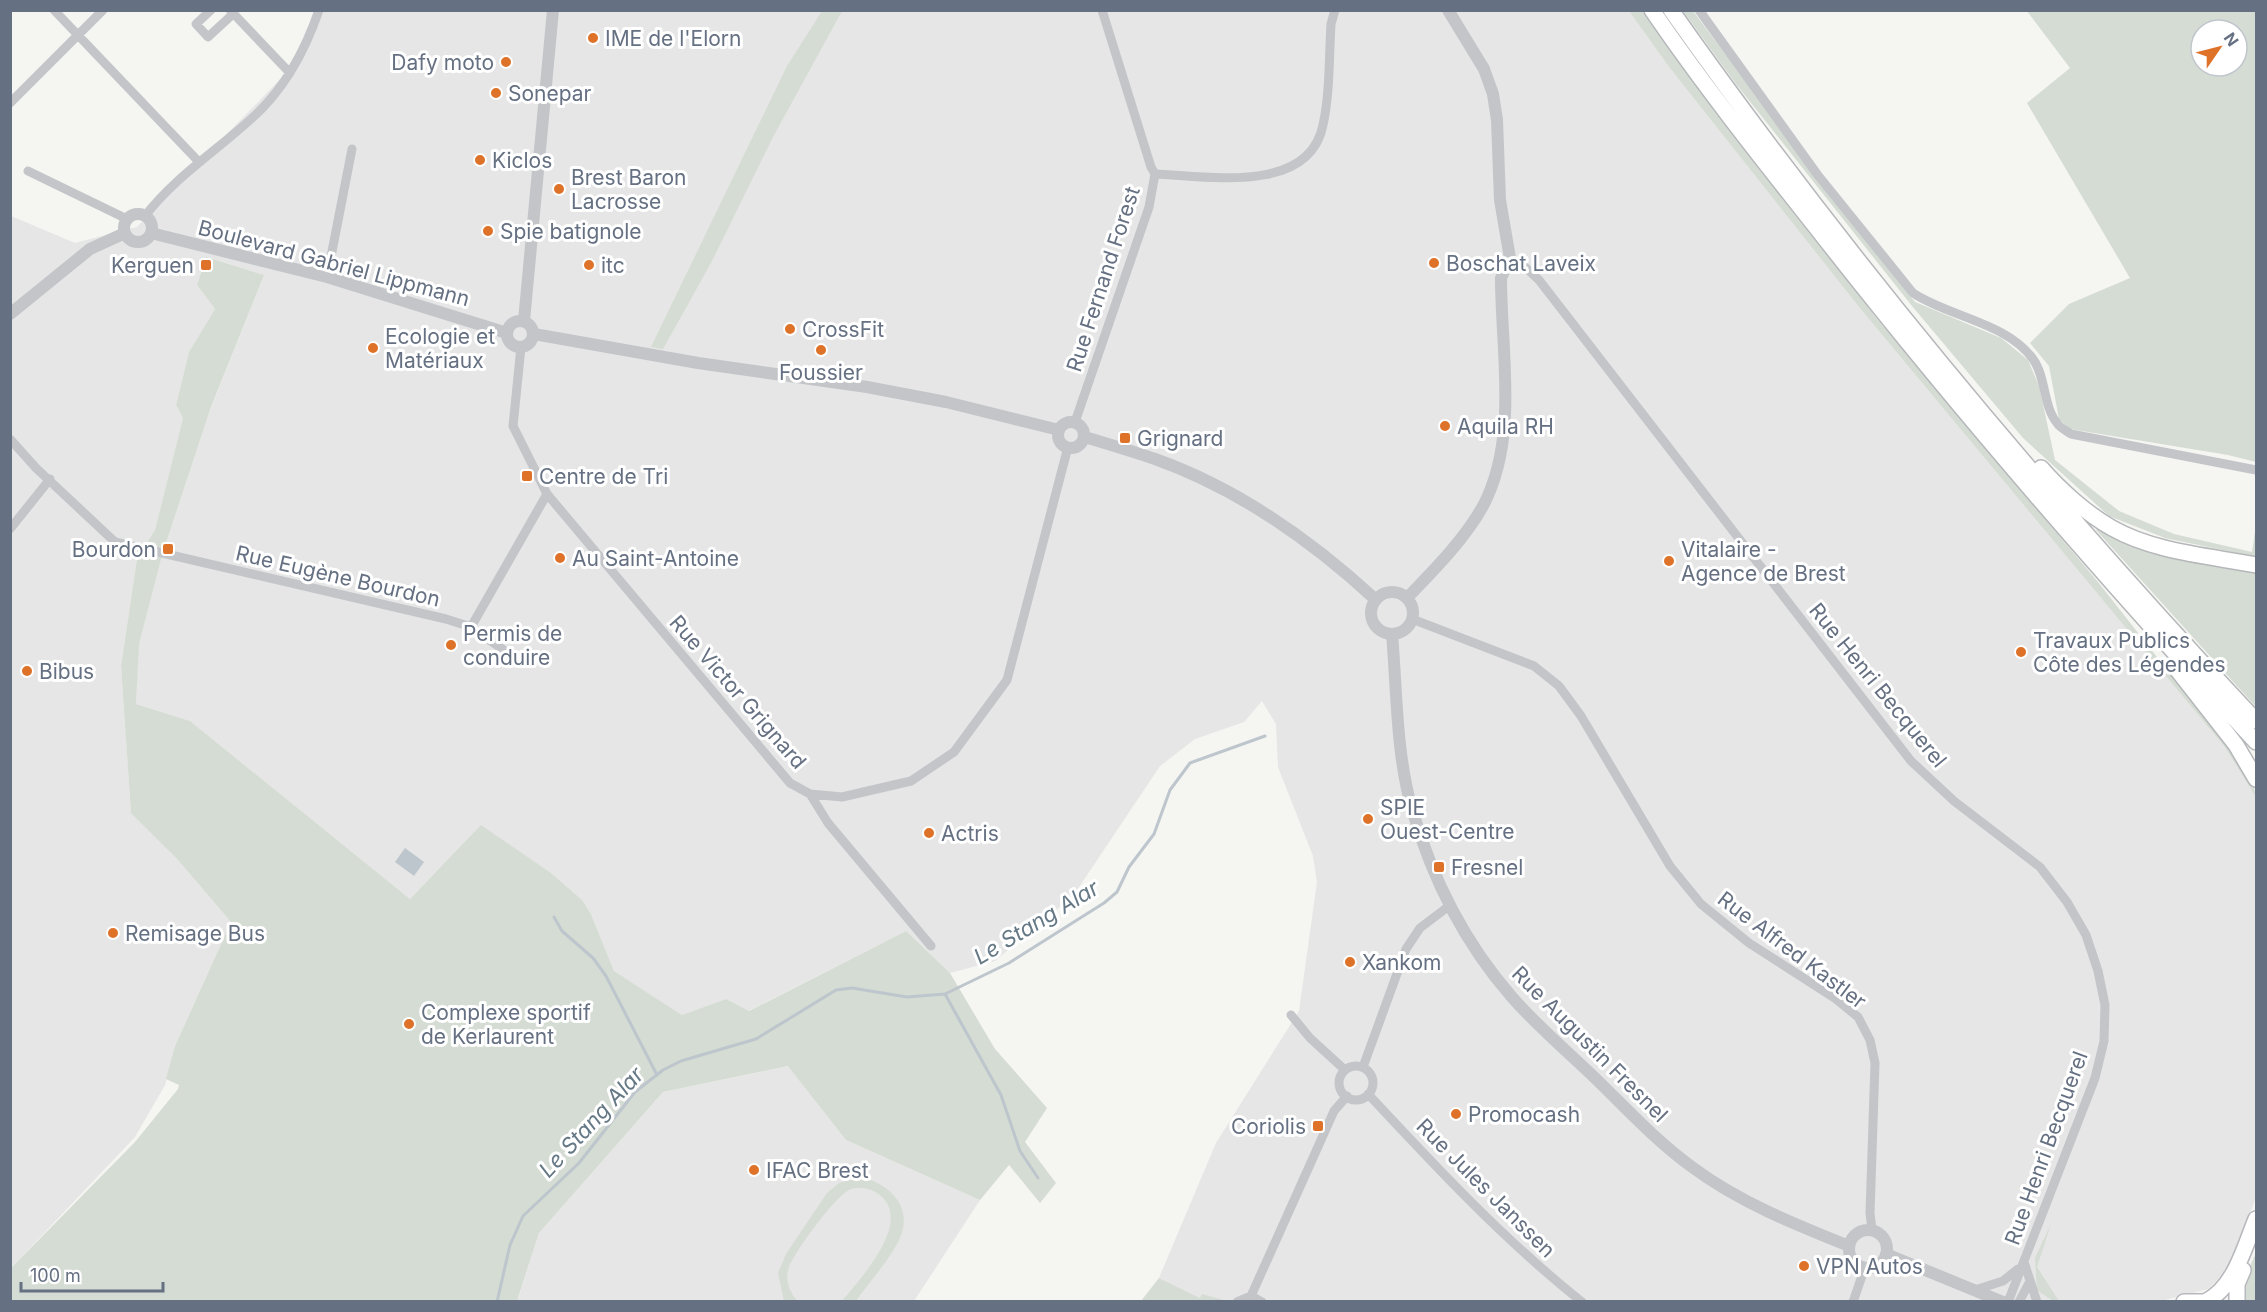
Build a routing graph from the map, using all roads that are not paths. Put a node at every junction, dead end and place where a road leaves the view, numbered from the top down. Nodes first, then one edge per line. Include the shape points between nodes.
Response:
1 (54, 10) edge
2 (104, 10) edge
3 (211, 10) edge
4 (319, 10) edge
5 (553, 10) edge
6 (1102, 10) edge
7 (1335, 10) edge
8 (1448, 10) edge
9 (1652, 10) edge
10 (1671, 10) edge
11 (1699, 10) edge
12 (232, 12) edge
13 (78, 36) junction
14 (290, 73) junction
15 (10, 103) edge
16 (352, 150) dead end
17 (199, 162) junction
18 (28, 171) dead end
19 (1155, 174) junction
20 (146, 216) junction
21 (127, 219) junction
22 (125, 233) junction
23 (151, 233) junction
24 (1510, 258) junction
25 (327, 278) junction
26 (10, 314) edge
27 (524, 321) junction
28 (507, 333) junction
29 (534, 334) junction
30 (521, 347) junction
31 (1932, 351) junction
32 (1075, 422) junction
33 (1059, 430) junction
34 (1084, 437) junction
35 (10, 439) edge
36 (1068, 447) junction
37 (2256, 470) edge
38 (50, 480) junction
39 (547, 494) junction
40 (10, 529) edge
41 (2256, 565) edge
42 (2102, 572) junction
43 (1407, 598) junction
44 (1376, 600) junction
45 (1412, 619) junction
46 (471, 627) junction
47 (1392, 634) junction
48 (515, 658) dead end
49 (2256, 721) edge
50 (2256, 742) edge
51 (2256, 779) edge
52 (810, 794) junction
53 (1449, 906) junction
54 (931, 946) dead end
55 (1291, 1015) dead end
56 (1363, 1067) junction
57 (1345, 1070) junction
58 (1368, 1094) junction
59 (1347, 1096) junction
60 (2256, 1219) edge
61 (1872, 1230) junction
62 (2256, 1237) edge
63 (1849, 1246) junction
64 (1886, 1254) junction
65 (2024, 1262) junction
66 (1864, 1268) junction
67 (2029, 1283) junction
68 (1975, 1290) junction
69 (1251, 1296) junction
70 (1237, 1302) edge
71 (1262, 1302) edge
72 (1582, 1302) edge
73 (1853, 1302) edge
74 (2003, 1302) edge
75 (2008, 1302) edge
76 (2019, 1302) edge
77 (2037, 1302) edge
78 (2184, 1302) edge
79 (2204, 1302) edge
80 (2237, 1302) edge

1 - 13 street
2 - 13 street
3 - 12 street via 196,24 208,37
4 - 14 street
5 - 27 street
6 - 19 street, Rue Fernand Forest
7 - 19 street via 1323,127 1310,155 1281,172 1249,177
8 - 24 street via 1484,69 1493,94 1500,200
9 - 42 main road via 1765,163 1898,332
10 - 31 main road via 1803,188
11 - 37 street via 1817,174 1913,293 1929,304 2000,332 2033,359 2056,423 2071,434
12 - 14 street
13 - 15 street
13 - 17 street
14 - 17 street via 254,117
16 - 25 street
17 - 20 street
18 - 21 street
19 - 32 street, Rue Fernand Forest via 1149,207
20 - 21 street via 133,214
20 - 23 street via 151,222
21 - 22 street
22 - 23 street via 140,241
22 - 26 street via 90,249
23 - 25 street, Boulevard Gabriel Lippmann
24 - 43 street via 1501,278 1502,446 1494,480 1466,530
24 - 65 street, Rue Henri Becquerel via 1539,280 1911,761 1954,801 2040,867 2086,935 2105,1005 2104,1041 2082,1117
25 - 28 street, Boulevard Gabriel Lippmann
27 - 28 street via 512,322
27 - 29 street
28 - 30 street via 509,342
29 - 30 street via 531,342
29 - 33 street via 867,387
30 - 39 street, Rue Victor Grignard via 513,426
31 - 41 main road via 1986,404 2045,472 2112,528 2150,543
31 - 49 main road via 2098,546
32 - 33 street via 1067,422
32 - 34 street via 1084,429
33 - 36 street via 1059,438
34 - 36 street via 1077,447
34 - 44 street via 1157,460 1226,492 1307,541
35 - 38 street, Rue Eugène Bourdon
36 - 52 street, Rue Victor Grignard via 1007,680 954,752 911,781 842,797
38 - 40 street
38 - 46 street, Rue Eugène Bourdon via 115,542
39 - 46 street
39 - 52 street, Rue Victor Grignard via 790,783
42 - 50 main road
42 - 51 main road via 2236,746
43 - 44 street via 1391,592
43 - 45 street via 1413,608
44 - 47 street via 1372,620 1379,630
45 - 47 street via 1404,630
45 - 61 street, Rue Alfred Kastler via 1534,666 1559,686 1670,866 1701,904 1749,944 1858,1017 1875,1063
46 - 48 street, Rue Eugène Bourdon
47 - 53 street, Rue Augustin Fresnel via 1407,785 1426,851
52 - 54 street via 828,823
53 - 56 street via 1420,927 1406,949
53 - 63 street, Rue Augustin Fresnel via 1475,950 1512,998 1668,1148 1751,1203
55 - 57 street
56 - 57 street
56 - 58 street via 1372,1076
57 - 59 street via 1340,1080
58 - 59 street via 1354,1099
58 - 72 street, Rue Jules Janssen via 1452,1184
59 - 69 street via 1334,1111
60 - 79 main road via 2227,1286
61 - 63 street via 1860,1231
61 - 64 street via 1884,1239
62 - 80 main road via 2237,1284
63 - 66 street via 1852,1260
64 - 66 street via 1878,1265
64 - 68 street
65 - 67 street, Rue Henri Becquerel
65 - 68 street, Rue Henri Becquerel via 2003,1281
65 - 75 street, Rue Henri Becquerel
66 - 73 street
67 - 76 street
67 - 77 street, Rue Henri Becquerel
68 - 74 street
69 - 70 street
69 - 71 street
78 - 79 main road

